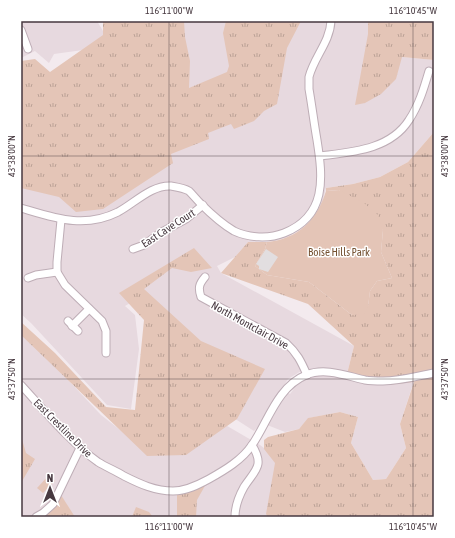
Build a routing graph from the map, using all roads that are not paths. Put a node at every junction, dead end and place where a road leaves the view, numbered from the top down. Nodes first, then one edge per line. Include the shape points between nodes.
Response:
1 (331, 21) edge
2 (21, 30) edge
3 (28, 49) dead end
4 (429, 71) dead end
5 (320, 156) junction
6 (203, 205) junction
7 (21, 208) edge
8 (61, 220) junction
9 (133, 249) dead end
10 (57, 272) junction
11 (205, 277) dead end
12 (28, 278) dead end
13 (89, 309) junction
14 (72, 326) dead end
15 (106, 353) dead end
16 (434, 373) edge
17 (307, 375) junction
18 (21, 385) edge
19 (252, 445) junction
20 (80, 448) junction
21 (36, 517) edge
22 (235, 517) edge

1 - 5 street via 328,37 309,78
2 - 3 street
4 - 5 street via 422,94 408,122 389,139 364,150
5 - 6 street via 322,180 317,201 310,214 291,230 268,237 245,234 224,224
6 - 8 street via 188,190 163,186 106,217 81,222
6 - 9 street, East Cave Court via 186,219
7 - 8 street
8 - 10 street
10 - 12 street
10 - 13 street via 65,285
11 - 17 street, North Montclair Drive via 200,283 201,297 286,343 302,362
13 - 14 street
13 - 15 street via 102,322 106,331
16 - 17 street, East Crestline Drive via 385,381 324,372
17 - 19 street, East Crestline Drive via 288,387 279,398
18 - 20 street, East Crestline Drive
19 - 20 street, East Crestline Drive via 236,462 220,473 187,489 173,491 141,485 98,462
19 - 22 street via 257,453 258,466 241,493
20 - 21 street via 53,504

